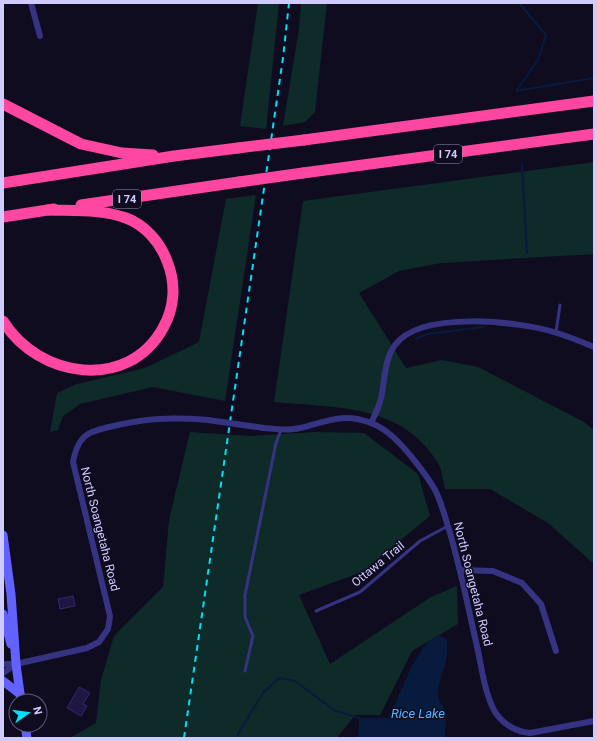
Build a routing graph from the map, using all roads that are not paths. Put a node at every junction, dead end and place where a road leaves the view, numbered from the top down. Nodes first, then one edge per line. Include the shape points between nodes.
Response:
1 (31, 3) edge
2 (40, 36) dead end
3 (594, 101) edge
4 (3, 104) edge
5 (594, 134) edge
6 (174, 156) junction
7 (3, 184) edge
8 (48, 210) junction
9 (3, 217) edge
10 (560, 304) dead end
11 (3, 321) edge
12 (556, 332) junction
13 (594, 347) edge
14 (371, 423) junction
15 (280, 430) junction
16 (448, 526) junction
17 (3, 535) edge
18 (461, 570) junction
19 (316, 611) dead end
20 (3, 614) edge
21 (3, 636) edge
22 (3, 641) edge
23 (556, 652) dead end
24 (3, 664) edge
25 (16, 664) junction
26 (245, 671) dead end
27 (3, 673) edge
28 (3, 681) edge
29 (16, 693) edge
30 (20, 693) edge
31 (594, 721) edge

1 - 2 street
3 - 6 highway, bridge
4 - 6 highway via 81,144 122,153
5 - 8 highway, I 74, bridge
6 - 7 highway
8 - 9 highway, I 74
8 - 11 highway via 113,214 127,218 150,234 164,254 173,280 174,295 167,321 160,335 139,356 117,367 90,371 66,368 42,358 21,343
10 - 12 lane
12 - 13 street
12 - 14 street via 486,320 431,325 415,330 391,351 381,397
14 - 15 street, North Soangetaha Road via 342,418
14 - 16 street, North Soangetaha Road via 392,436 414,460 435,490
15 - 25 street, North Soangetaha Road, bridge via 208,420 161,417 94,431 85,436 78,444 73,462 110,616 108,629 99,642 87,648
15 - 26 lane via 245,595 245,617 253,636
16 - 18 street, North Soangetaha Road
16 - 19 lane, Ottawa Trail via 420,541 360,592
17 - 25 street via 12,594
18 - 23 street via 493,571 522,583 541,604
18 - 31 street, North Soangetaha Road via 486,689 495,712 502,721 521,732 530,733
20 - 25 street
21 - 22 street
24 - 25 street
25 - 27 street
25 - 30 street
28 - 29 street

